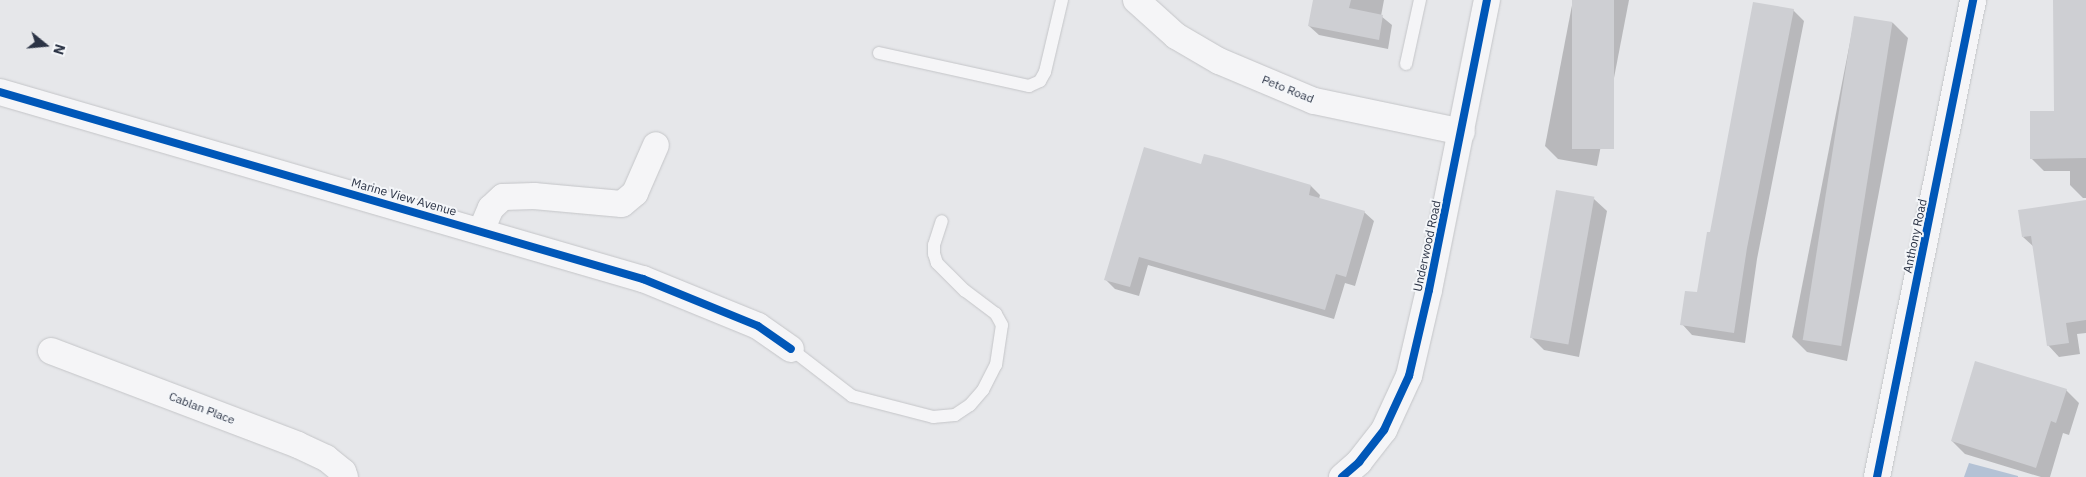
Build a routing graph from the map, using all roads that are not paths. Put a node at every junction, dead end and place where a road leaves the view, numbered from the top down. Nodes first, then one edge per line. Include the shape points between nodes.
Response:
1 (1062, 0) edge
2 (1136, 0) edge
3 (1420, 0) edge
4 (1488, 0) edge
5 (1973, 0) edge
6 (878, 53) dead end
7 (1406, 64) dead end
8 (0, 92) edge
9 (1462, 132) junction
10 (656, 145) dead end
11 (942, 221) dead end
12 (481, 231) junction
13 (791, 349) joint
14 (52, 351) dead end
15 (345, 477) edge
16 (1342, 477) edge
17 (1877, 477) edge

1 - 6 lane via 1045,72 1040,80 1029,86
2 - 9 street, Peto Road via 1176,36 1219,61 1314,100
3 - 7 lane
4 - 9 street, Underwood Road
5 - 17 street, Anthony Road
8 - 12 street, Marine View Avenue
9 - 16 street, Underwood Road via 1409,376 1384,430 1359,462
10 - 12 street via 635,193 622,204 534,196 503,197 491,208
11 - 13 lane, Marine View Avenue via 934,245 937,263 965,291 996,314 1002,325 996,364 983,390 970,405 955,415 933,417 852,396
12 - 13 street, Marine View Avenue via 642,279 758,326
14 - 15 street, Cablan Place via 298,445 326,458

